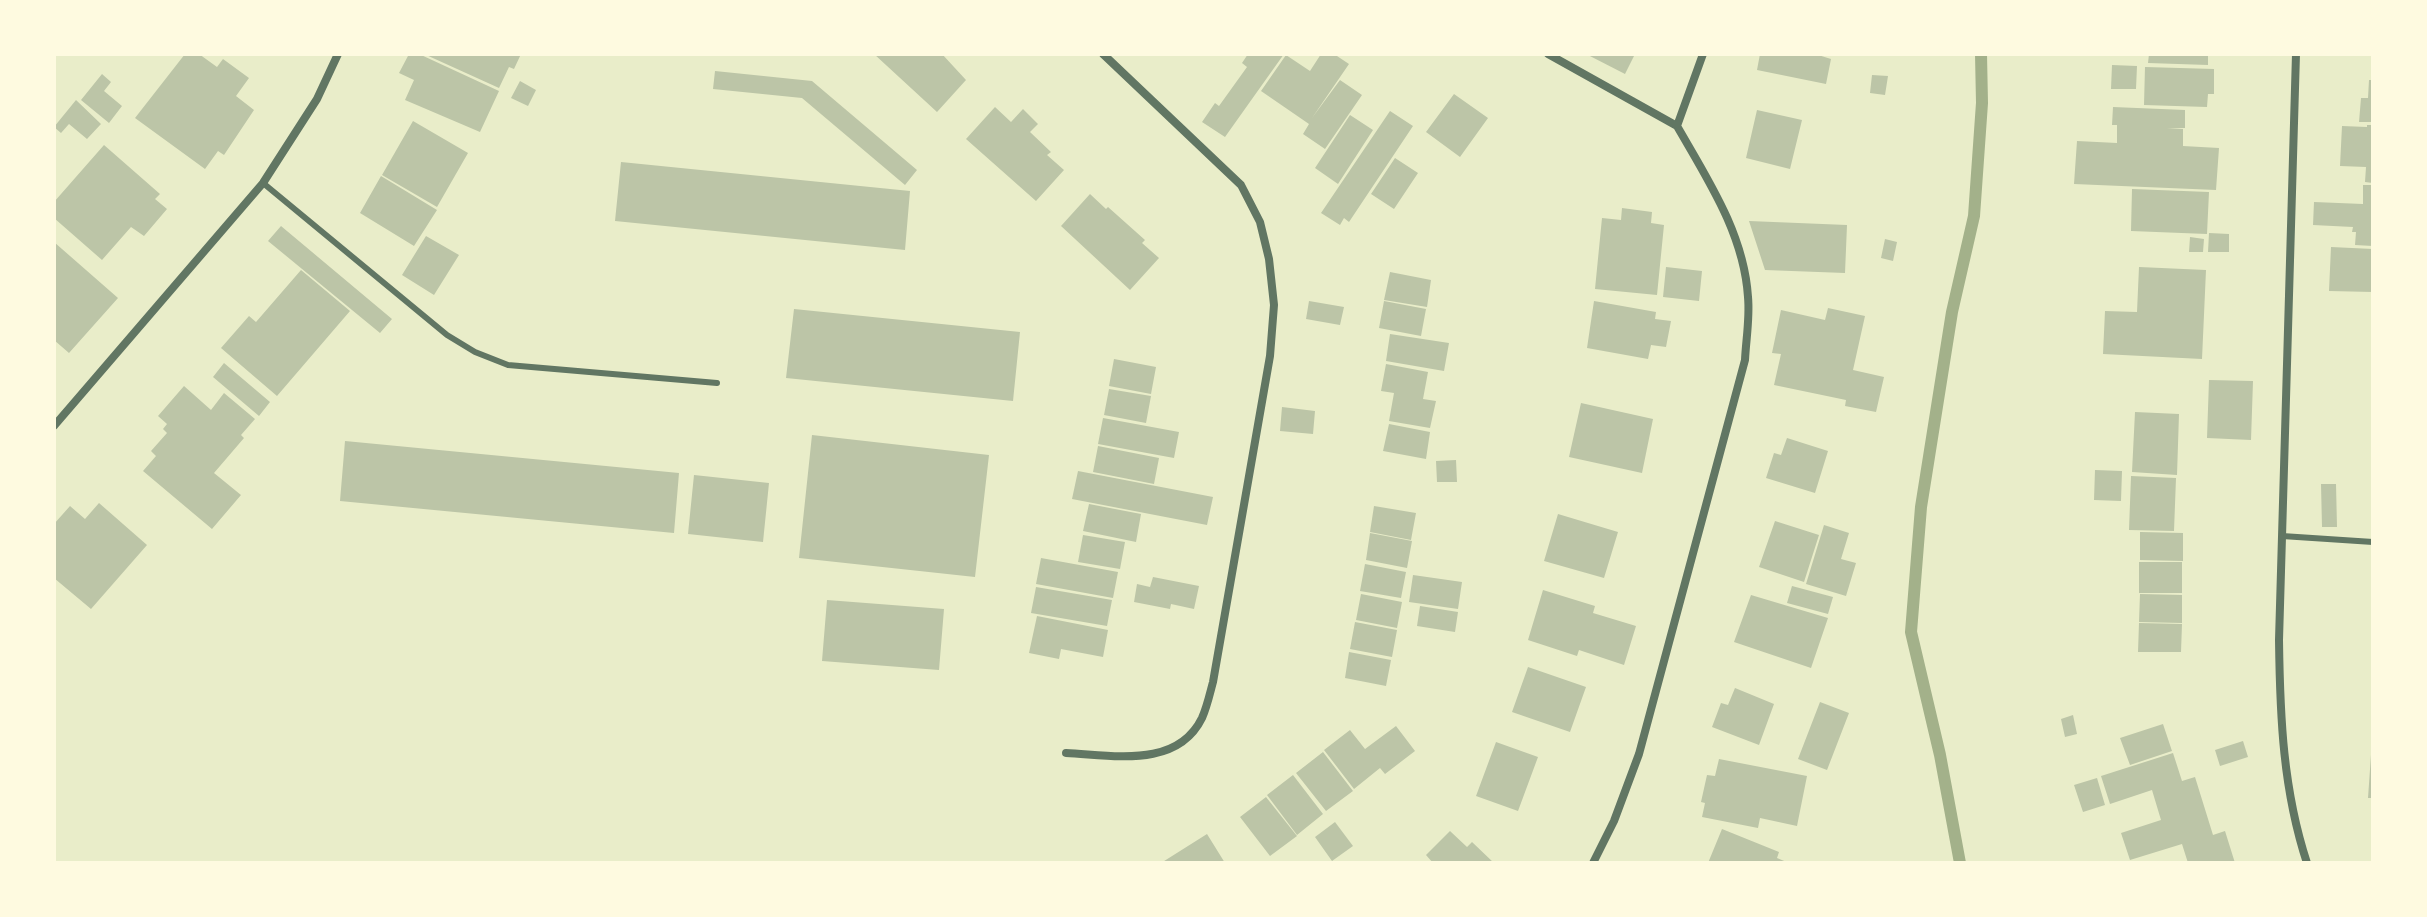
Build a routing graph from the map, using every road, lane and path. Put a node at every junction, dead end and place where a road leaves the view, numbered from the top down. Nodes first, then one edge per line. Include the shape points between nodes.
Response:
1 (338, 54) edge
2 (1103, 54) edge
3 (1548, 54) edge
4 (1703, 54) edge
5 (2296, 54) edge
6 (1677, 126) junction
7 (263, 183) junction
8 (717, 383) dead end
9 (54, 426) edge
10 (2282, 536) junction
11 (2373, 542) edge
12 (1066, 753) dead end
13 (1593, 863) edge
14 (2307, 863) edge

1 - 7 street via 317,99
2 - 12 street via 1241,185 1260,222 1274,305 1262,402 1213,682 1202,718 1182,744 1148,756
3 - 6 street
4 - 6 street
5 - 10 street
6 - 13 street via 1723,208 1743,258 1749,299 1745,360 1639,754
7 - 8 lane via 447,335 475,352 508,365
7 - 9 street
10 - 11 lane
10 - 14 street via 2281,728 2286,780

